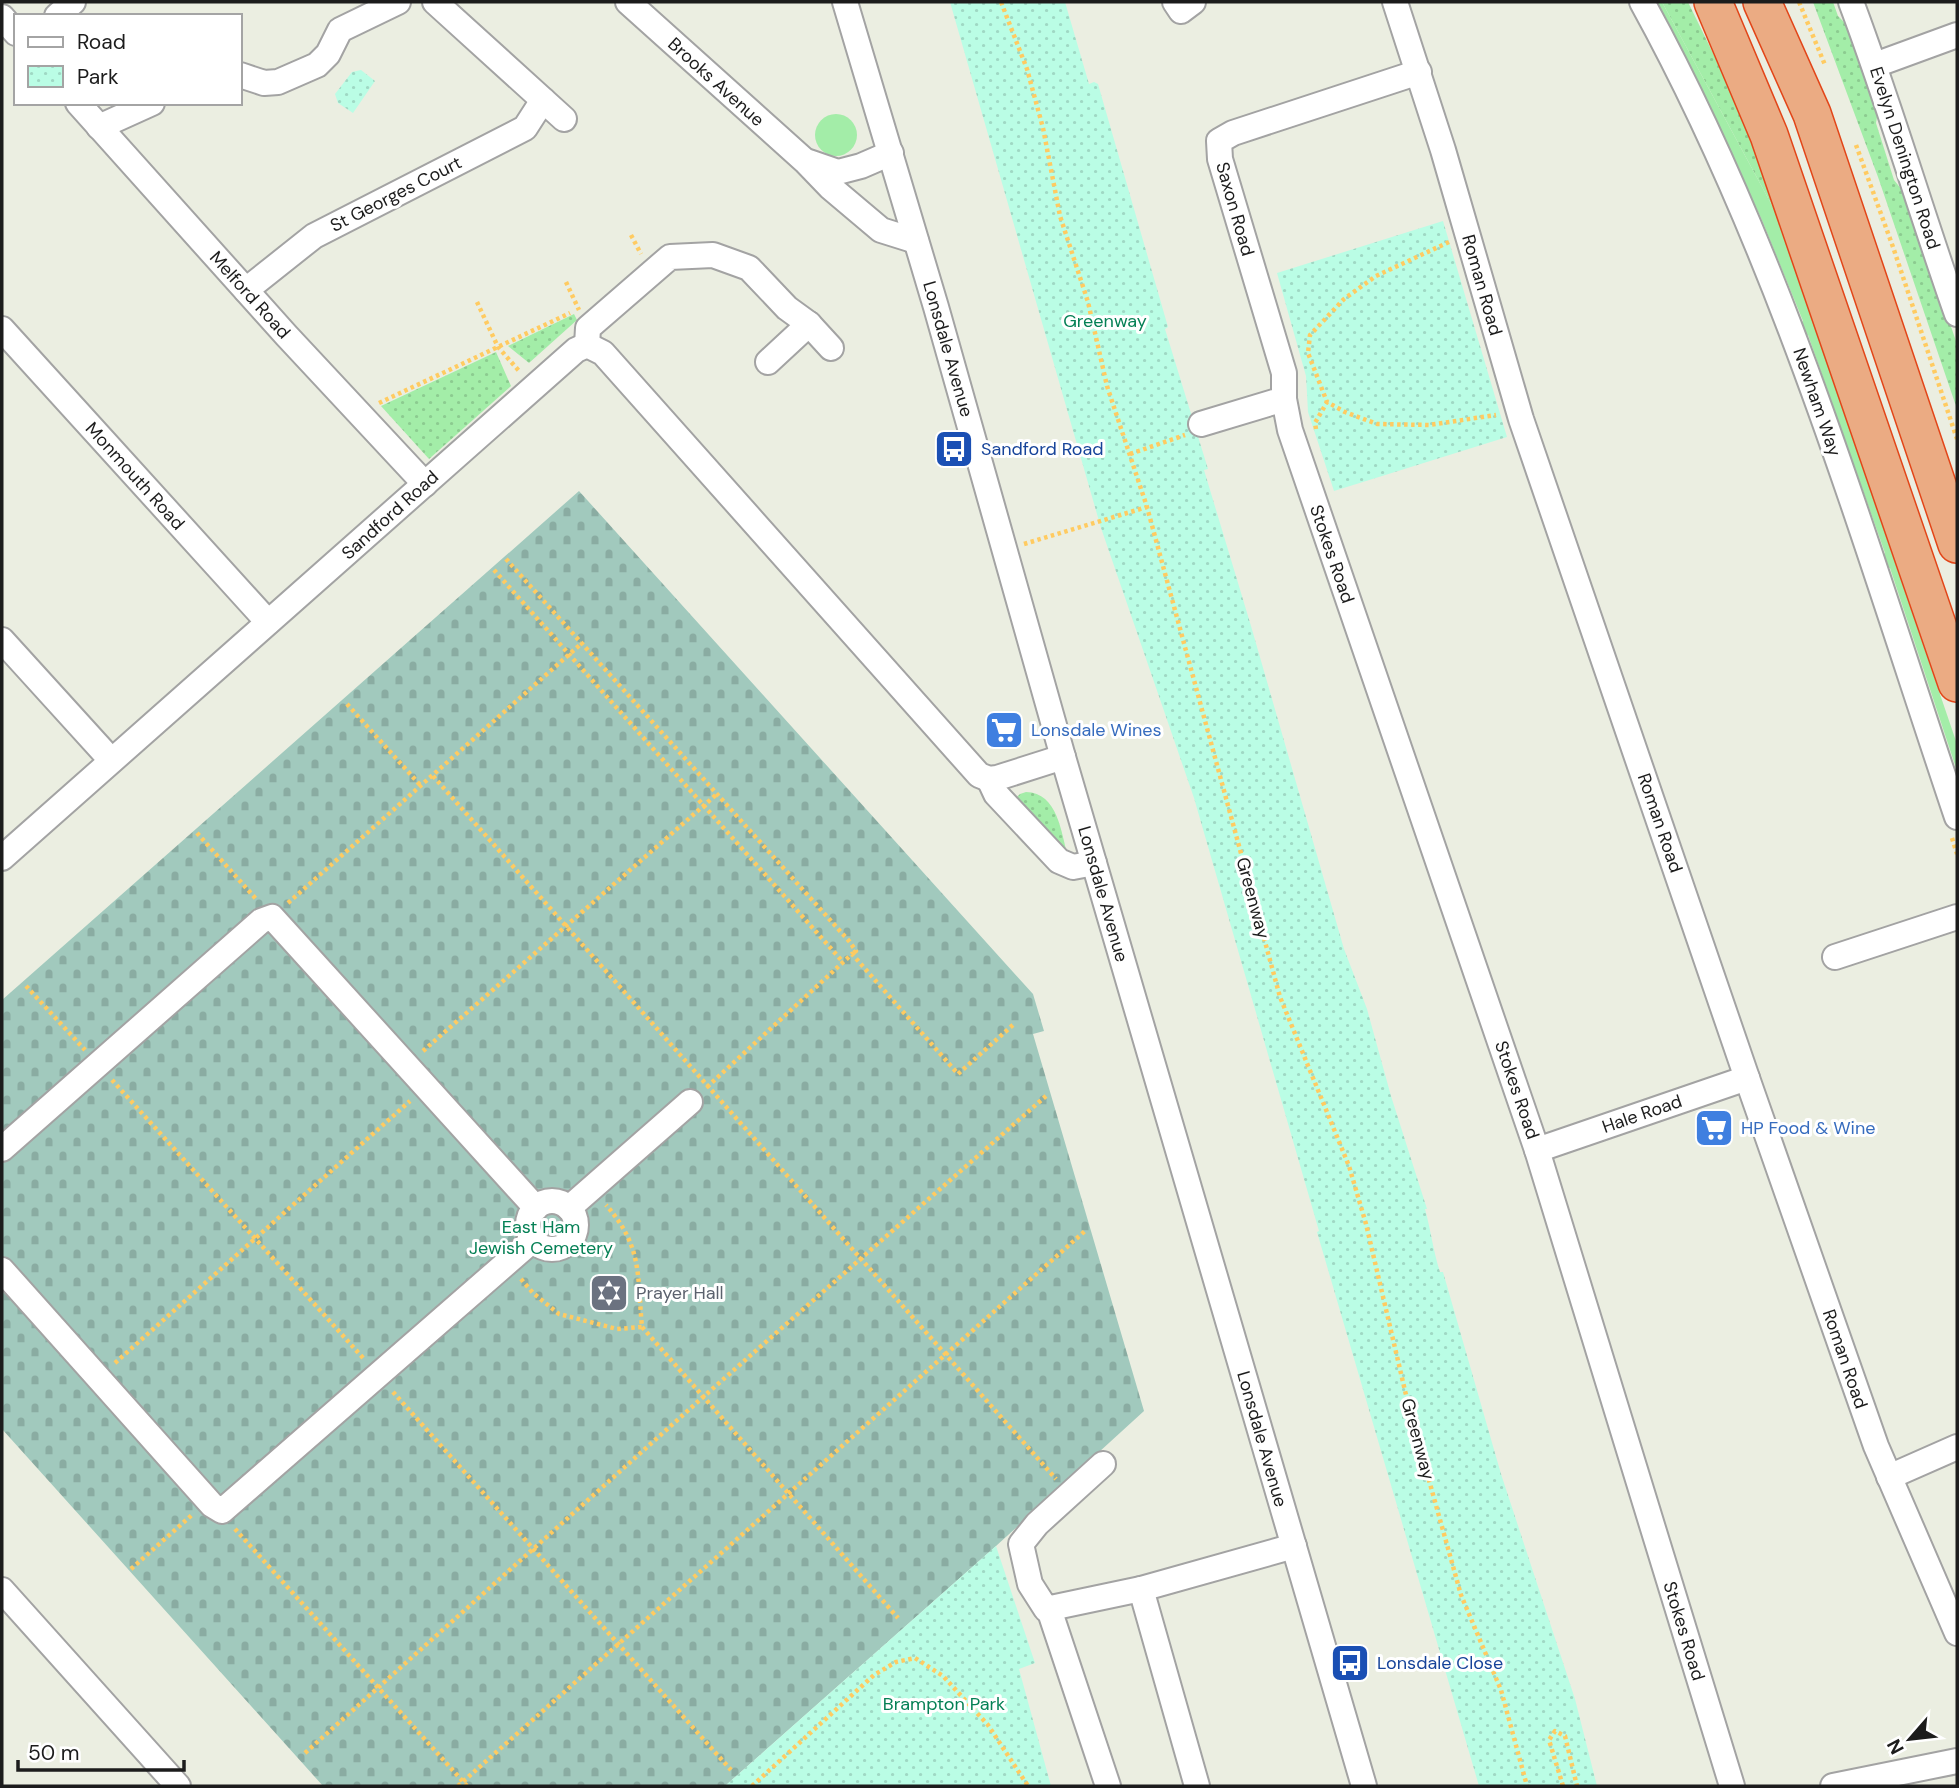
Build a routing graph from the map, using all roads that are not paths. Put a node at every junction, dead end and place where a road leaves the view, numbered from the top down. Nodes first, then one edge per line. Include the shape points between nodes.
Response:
1 (73, 2) edge
2 (398, 2) edge
3 (435, 2) edge
4 (628, 2) edge
5 (845, 2) edge
6 (1175, 2) edge
7 (1193, 2) edge
8 (1395, 2) edge
9 (1642, 2) edge
10 (1713, 2) edge
11 (1762, 2) edge
12 (1852, 2) edge
13 (59, 14) edge
14 (2, 18) edge
15 (14, 31) edge
16 (1957, 35) edge
17 (1875, 65) junction
18 (1419, 72) junction
19 (242, 76) edge
20 (543, 100) junction
21 (80, 105) edge
22 (148, 105) edge
23 (564, 119) dead end
24 (99, 127) junction
25 (891, 153) junction
26 (805, 161) junction
27 (916, 241) junction
28 (246, 290) junction
29 (1957, 314) edge
30 (809, 324) junction
31 (2, 329) edge
32 (587, 345) junction
33 (831, 348) dead end
34 (768, 362) dead end
35 (1284, 399) junction
36 (1198, 428) road end
37 (425, 484) junction
38 (1957, 544) edge
39 (268, 622) junction
40 (2, 640) edge
41 (1957, 683) edge
42 (1063, 757) junction
43 (111, 760) junction
44 (989, 779) junction
45 (1957, 817) edge
46 (2, 858) edge
47 (1094, 863) junction
48 (1957, 917) edge
49 (1835, 957) dead end
50 (1747, 1078) junction
51 (699, 1094) road end
52 (2, 1149) edge
53 (1537, 1150) junction
54 (536, 1208) junction
55 (569, 1208) junction
56 (533, 1240) junction
57 (2, 1270) edge
58 (1957, 1447) edge
59 (1103, 1464) dead end
60 (1889, 1477) junction
61 (1294, 1546) junction
62 (1141, 1589) junction
63 (2, 1590) edge
64 (1047, 1609) junction
65 (1957, 1633) edge
66 (1957, 1760) edge
67 (178, 1786) edge
68 (1108, 1786) edge
69 (1197, 1786) edge
70 (1364, 1786) edge
71 (1732, 1786) edge
72 (1833, 1786) edge

1 - 13 street
2 - 19 street via 340,30 317,65 278,82
3 - 20 street
4 - 26 street, Brooks Avenue
5 - 25 street, Lonsdale Avenue
6 - 7 street via 1181,10
8 - 18 street, Roman Road
9 - 45 street, Newham Way via 1749,222 1793,332
10 - 41 highway via 1769,135
11 - 38 highway via 1812,114
12 - 17 street, Evelyn Denington Road
14 - 15 street
16 - 17 street
17 - 29 street, Evelyn Denington Road
18 - 35 street, Saxon Road via 1219,141 1220,159 1284,373
18 - 50 street, Roman Road via 1521,419
20 - 23 street
20 - 28 street, St Georges Court via 525,128 314,236
21 - 24 street, Melford Road
22 - 24 street
24 - 28 street, Melford Road
25 - 26 street, Brooks Avenue via 838,172
25 - 27 street, Lonsdale Avenue
26 - 27 street, Brooks Avenue via 881,230
27 - 42 street, Lonsdale Avenue
28 - 37 street, Melford Road
30 - 32 street via 749,268 713,255 694,254 670,257 588,328
30 - 33 street
30 - 34 street
31 - 39 street, Monmouth Road
32 - 37 street, Sandford Road
32 - 44 street via 603,353 979,775
35 - 36 street
35 - 53 street, Stokes Road via 1299,458
37 - 39 street, Sandford Road
39 - 43 street, Sandford Road
40 - 43 street
42 - 44 street
42 - 47 street, Lonsdale Avenue
43 - 46 street, Sandford Road
44 - 47 street via 996,794 1059,861 1073,867
47 - 61 street, Lonsdale Avenue
48 - 49 street
50 - 53 street, Hale Road
50 - 60 street, Roman Road
51 - 55 street
52 - 54 street via 261,921 272,917
53 - 71 street, Stokes Road
54 - 55 street via 551,1201
54 - 56 street via 528,1227
55 - 56 street via 576,1219 570,1242 555,1249
56 - 57 street via 215,1506
58 - 60 street
59 - 64 street via 1021,1544 1030,1584
60 - 65 street, Roman Road
61 - 62 street
61 - 70 street, Lonsdale Avenue
62 - 64 street
62 - 69 street
63 - 67 street
64 - 68 street
66 - 72 street

